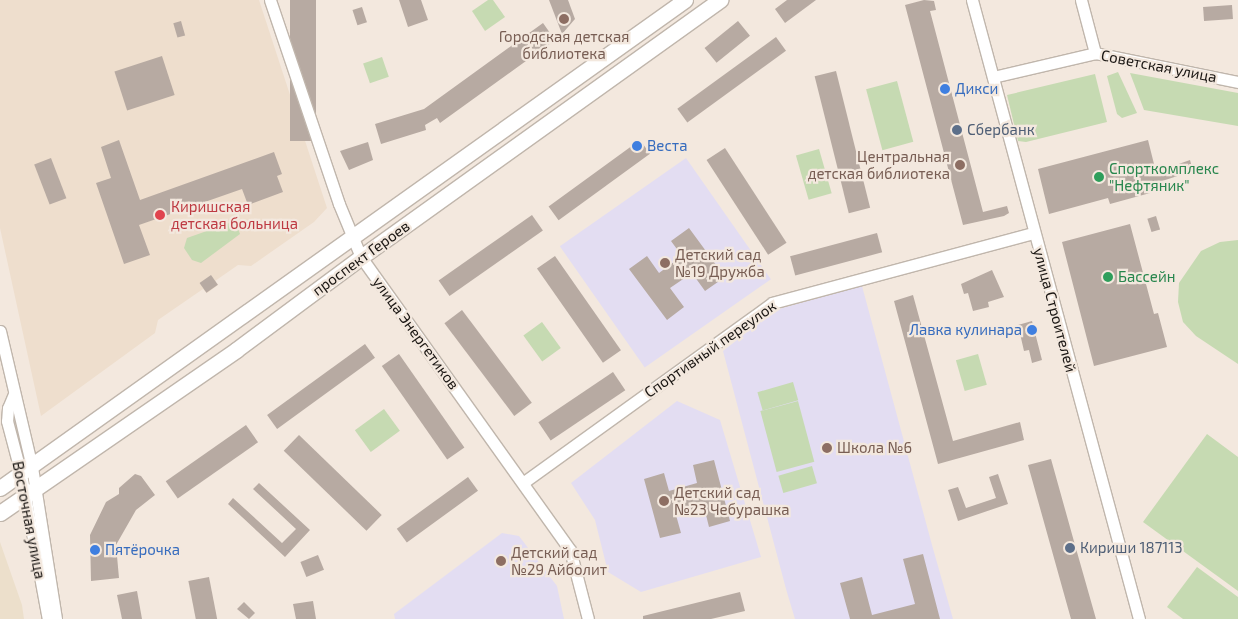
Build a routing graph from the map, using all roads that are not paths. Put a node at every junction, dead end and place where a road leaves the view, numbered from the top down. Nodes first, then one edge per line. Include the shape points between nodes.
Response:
1 (270, 0) edge
2 (685, 0) edge
3 (720, 0) edge
4 (972, 0) edge
5 (1081, 0) edge
6 (1095, 54) junction
7 (993, 77) junction
8 (1238, 82) edge
9 (1034, 233) junction
10 (352, 238) junction
11 (361, 257) junction
12 (0, 331) edge
13 (27, 470) junction
14 (524, 482) junction
15 (0, 488) edge
16 (30, 494) junction
17 (0, 513) edge
18 (48, 619) edge
19 (56, 619) edge
20 (588, 619) edge
21 (1139, 619) edge

1 - 10 street, улица Энергетиков
2 - 10 main road, проспект Героев
3 - 11 main road, проспект Героев
4 - 7 street, улица Строителей
5 - 6 street
6 - 7 street, Советская улица
6 - 8 street, Советская улица
7 - 9 street, улица Строителей
9 - 14 street, Спортивный переулок via 772,303
9 - 21 street, улица Строителей
10 - 11 street, улица Энергетиков
10 - 13 main road, проспект Героев
11 - 14 street, улица Энергетиков
11 - 16 main road, проспект Героев via 236,350
12 - 13 street, Восточная улица
13 - 15 main road, проспект Героев
13 - 16 street, Восточная улица
14 - 20 street, улица Энергетиков via 570,550
16 - 17 main road, проспект Героев
16 - 18 street, Восточная улица
16 - 19 street, Восточная улица

